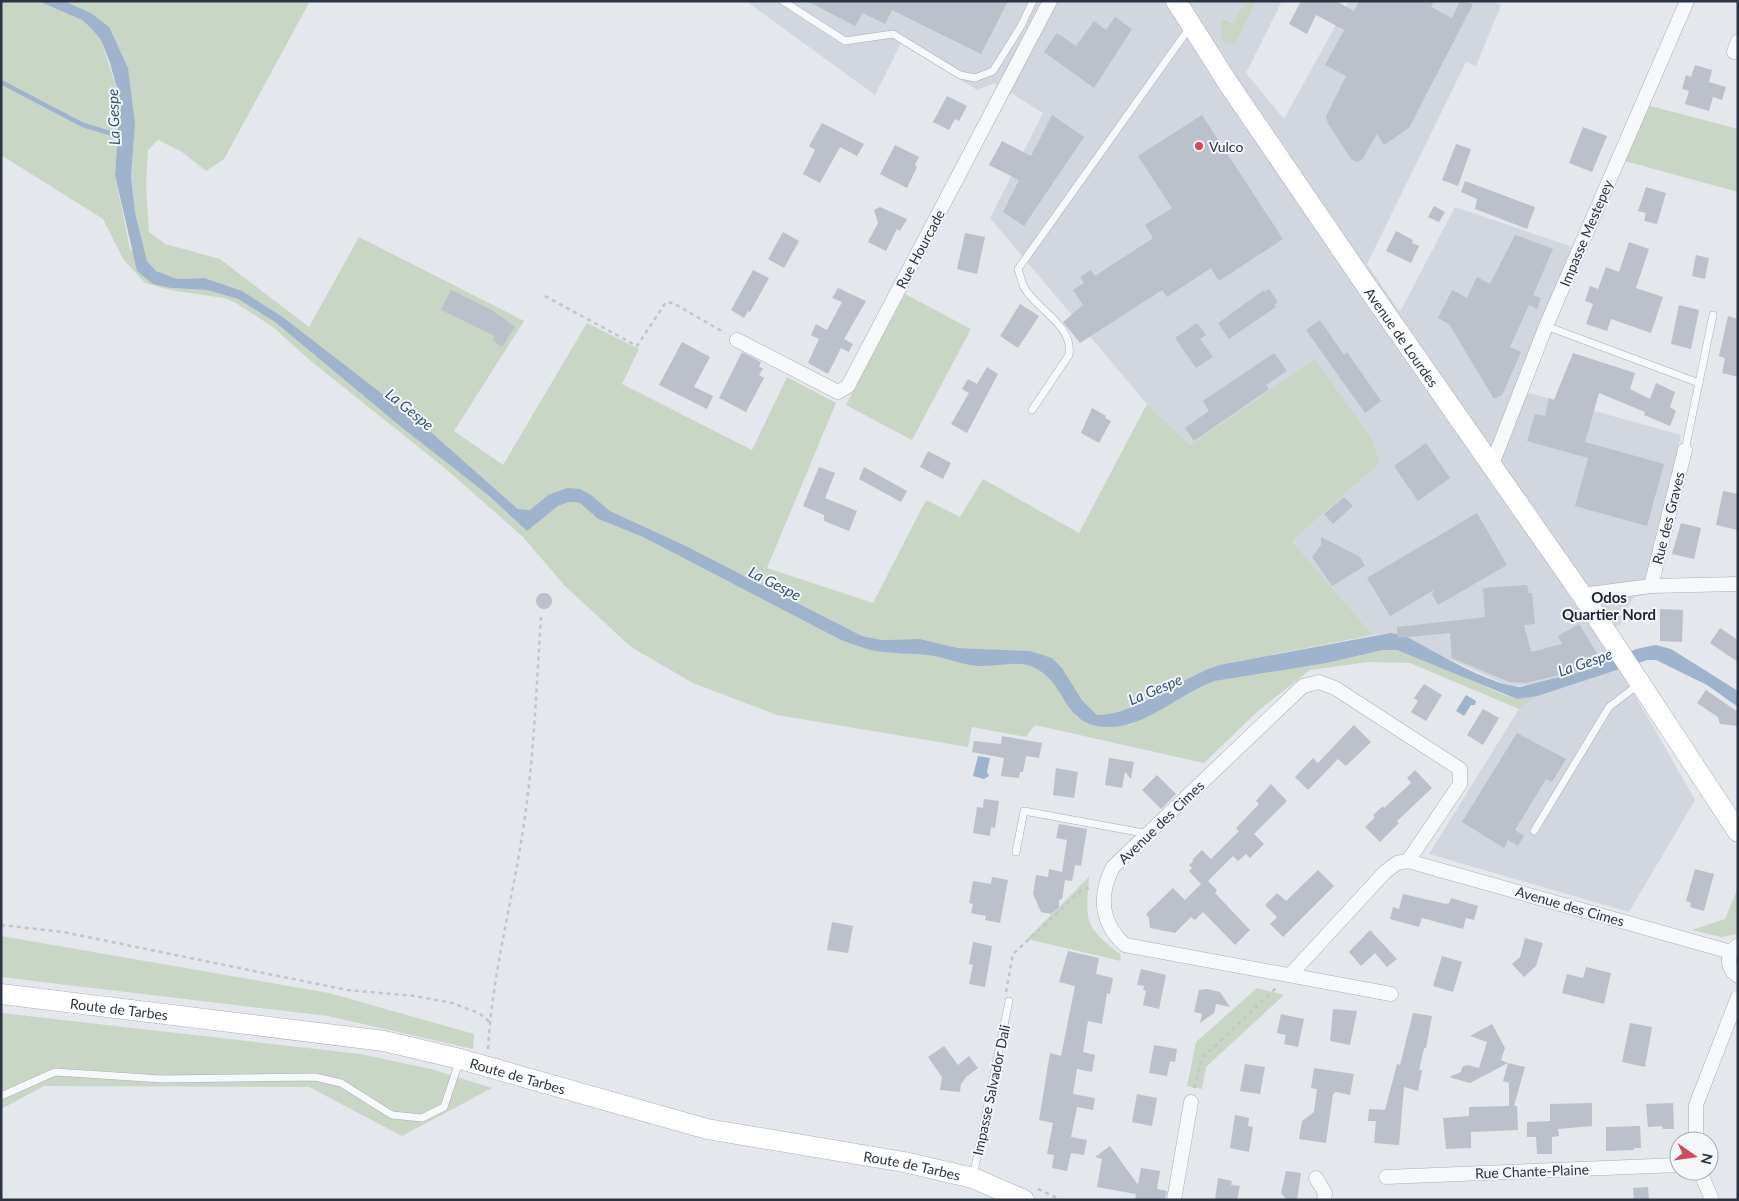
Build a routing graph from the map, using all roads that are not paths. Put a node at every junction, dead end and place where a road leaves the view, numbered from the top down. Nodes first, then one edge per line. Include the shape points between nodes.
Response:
1 (783, 1) edge
2 (1034, 1) edge
3 (1050, 1) edge
4 (1176, 1) edge
5 (1687, 1) edge
6 (1191, 25) junction
7 (1738, 41) edge
8 (1738, 53) edge
9 (1713, 315) dead end
10 (1546, 326) junction
11 (737, 340) road end
12 (1699, 383) junction
13 (1032, 410) dead end
14 (1685, 450) joint
15 (1490, 467) junction
16 (1738, 584) edge
17 (1651, 586) junction
18 (1582, 595) junction
19 (1636, 679) junction
20 (1534, 831) dead end
21 (1738, 832) edge
22 (1149, 834) junction
23 (1016, 852) dead end
24 (1408, 860) junction
25 (1734, 949) edge
26 (1291, 974) junction
27 (1738, 976) edge
28 (1, 994) edge
29 (1391, 994) dead end
30 (1738, 997) edge
31 (1010, 1002) road end
32 (460, 1059) junction
33 (1, 1096) edge
34 (1191, 1102) road end
35 (1696, 1131) edge
36 (1669, 1165) edge
37 (1386, 1177) dead end
38 (973, 1178) junction
39 (1316, 1178) dead end
40 (1704, 1181) edge
41 (1024, 1200) edge
42 (1174, 1200) edge
43 (1324, 1200) edge
44 (1712, 1200) edge

1 - 2 lane via 845,41 893,34 960,75 975,78 993,72
3 - 11 street, Rue Hourcade via 848,386 838,392
4 - 6 street, Avenue de Lourdes
5 - 10 street, Impasse Mestepey
6 - 13 lane via 1018,269 1023,286 1065,333 1070,347 1069,355
6 - 15 street, Avenue de Lourdes
7 - 8 street via 1734,52
9 - 12 lane
10 - 12 lane
10 - 15 street, Impasse Mestepey
12 - 14 lane
14 - 17 street, Rue des Graves
15 - 18 street, Avenue de Lourdes
16 - 17 street, Rue des Graves
17 - 18 street, Rue des Graves
18 - 19 street, Avenue de Lourdes
19 - 20 lane via 1609,707
19 - 21 street, Avenue de Lourdes
22 - 23 lane via 1024,811
22 - 24 street, Avenue des Cimes via 1304,686 1319,682 1335,688 1460,769 1460,784
22 - 26 street, Avenue des Cimes via 1113,868 1105,883 1106,920 1113,934 1125,945
24 - 25 street, Avenue des Cimes
24 - 26 street, Avenue des Cimes via 1385,872
25 - 27 street via 1729,966
26 - 29 street
28 - 32 street, Route de Tarbes via 384,1040
30 - 35 street via 1696,1105
31 - 38 lane, Impasse Salvador Dali
32 - 33 lane via 444,1107 422,1118 392,1114 341,1083 315,1077 162,1079 54,1072
32 - 38 street, Route de Tarbes via 708,1129 869,1156
34 - 42 street
36 - 37 street, Rue Chante-Plaine
38 - 41 street, Route de Tarbes
39 - 43 street via 1325,1193
40 - 44 street

